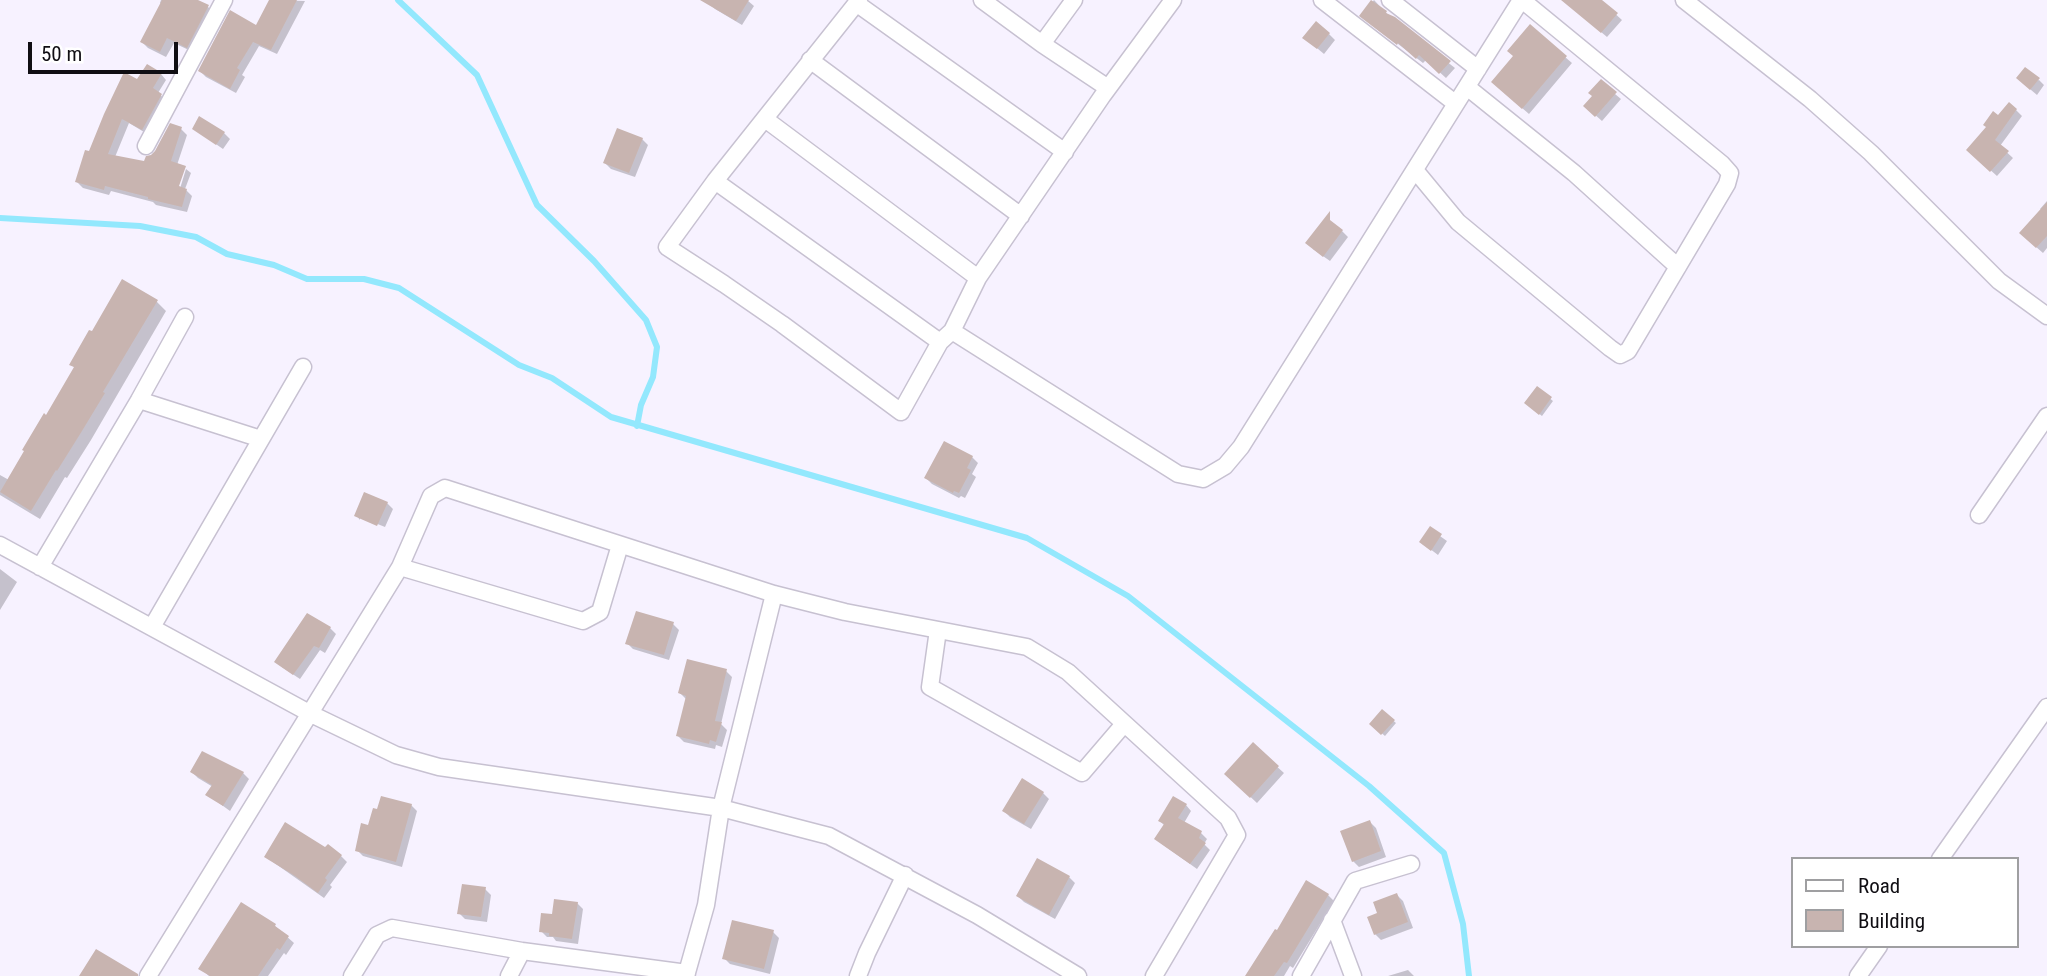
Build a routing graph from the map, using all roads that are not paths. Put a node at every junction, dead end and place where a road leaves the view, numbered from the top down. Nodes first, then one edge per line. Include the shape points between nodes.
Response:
1 (224, 0) edge
2 (982, 0) edge
3 (1074, 0) edge
4 (1173, 0) edge
5 (1322, 0) edge
6 (1390, 0) edge
7 (1521, 0) edge
8 (1684, 0) edge
9 (857, 2) edge
10 (1042, 44) junction
11 (810, 60) junction
12 (1478, 69) junction
13 (1466, 87) junction
14 (1108, 88) junction
15 (1455, 103) junction
16 (765, 119) junction
17 (146, 146) dead end
18 (1065, 152) junction
19 (1415, 170) junction
20 (715, 181) junction
21 (1021, 216) junction
22 (1678, 267) junction
23 (978, 278) junction
24 (2047, 316) edge
25 (185, 317) dead end
26 (952, 331) junction
27 (940, 342) junction
28 (303, 367) dead end
29 (139, 400) junction
30 (2047, 416) edge
31 (261, 439) junction
32 (1979, 515) dead end
33 (0, 545) edge
34 (620, 545) junction
35 (40, 566) junction
36 (400, 567) junction
37 (774, 594) junction
38 (152, 627) junction
39 (938, 630) junction
40 (2047, 707) edge
41 (311, 714) junction
42 (1124, 724) junction
43 (721, 808) junction
44 (1941, 857) edge
45 (1411, 864) dead end
46 (905, 875) junction
47 (1332, 920) junction
48 (1878, 948) edge
49 (522, 951) junction
50 (686, 975) edge
51 (148, 976) edge
52 (352, 976) edge
53 (509, 976) edge
54 (858, 976) edge
55 (1078, 976) edge
56 (1154, 976) edge
57 (1301, 976) edge
58 (1353, 976) edge
59 (1858, 976) edge

1 - 17 street
2 - 10 street
3 - 10 street
4 - 14 street
5 - 15 street
6 - 12 street
7 - 12 street
7 - 22 street via 1730,173
8 - 24 street via 1810,99 1999,281
9 - 11 street
9 - 18 street
10 - 14 street
11 - 16 street
11 - 21 street
12 - 13 street
13 - 15 street
13 - 22 street via 1574,173
14 - 18 street
15 - 19 street
16 - 20 street
16 - 23 street
18 - 21 street
19 - 22 street via 1458,222 1620,355 1628,351
19 - 26 street via 1241,447 1225,466 1203,479 1178,474
20 - 27 street
20 - 27 street via 667,247 901,412
21 - 23 street
23 - 26 street
25 - 29 street
26 - 27 street
28 - 31 street
29 - 31 street
29 - 35 street
30 - 32 street
31 - 38 street
33 - 35 street
34 - 36 street via 445,488 430,496
34 - 36 street via 600,612 583,621
34 - 37 street
35 - 38 street
36 - 41 street
37 - 39 street
37 - 43 street
38 - 41 street
39 - 42 street via 1027,647 1068,672
39 - 42 street via 930,687 1082,774
40 - 44 street
41 - 43 street via 396,755 439,767
41 - 51 street
42 - 56 street via 1228,818 1237,835
43 - 46 street via 829,835
43 - 50 street via 706,905
45 - 47 street via 1355,881
46 - 54 street
46 - 55 street
47 - 57 street
47 - 58 street
48 - 59 street
49 - 50 street
49 - 52 street via 392,929 377,935
49 - 53 street

